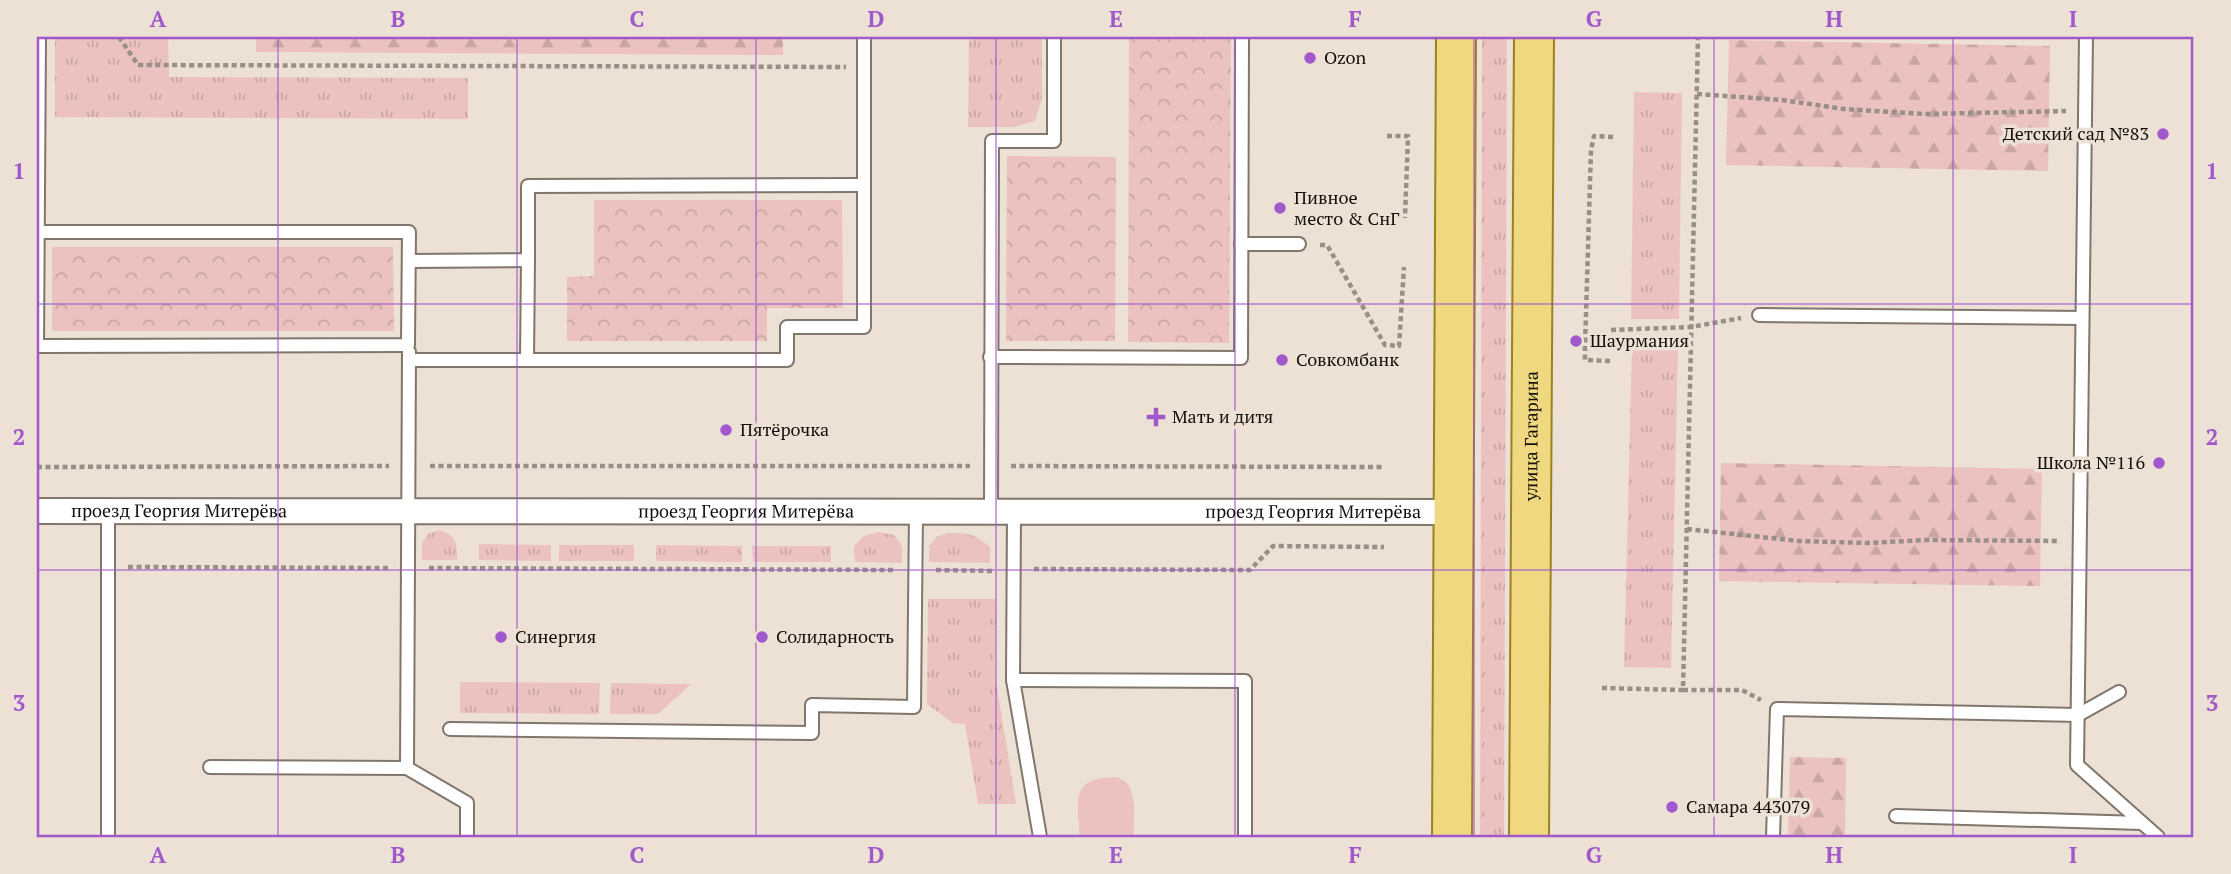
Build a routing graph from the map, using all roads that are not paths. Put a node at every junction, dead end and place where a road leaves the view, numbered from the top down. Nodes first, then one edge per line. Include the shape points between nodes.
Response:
1 (39, 37) edge
2 (864, 37) edge
3 (1054, 37) edge
4 (1242, 37) edge
5 (1456, 37) edge
6 (1534, 37) edge
7 (2086, 37) edge
8 (864, 185) junction
9 (38, 232) edge
10 (1241, 244) junction
11 (1299, 244) road end
12 (528, 260) junction
13 (409, 261) junction
14 (1759, 315) road end
15 (2082, 318) junction
16 (408, 345) junction
17 (37, 346) edge
18 (990, 357) junction
19 (409, 360) junction
20 (527, 360) junction
21 (37, 511) edge
22 (108, 511) junction
23 (408, 511) junction
24 (916, 512) junction
25 (1002, 512) junction
26 (1454, 512) junction
27 (1013, 680) junction
28 (2119, 692) dead end
29 (2078, 715) junction
30 (450, 729) dead end
31 (210, 767) dead end
32 (407, 768) junction
33 (1896, 816) dead end
34 (2142, 823) junction
35 (108, 837) edge
36 (467, 837) edge
37 (1040, 837) edge
38 (1245, 837) edge
39 (1452, 837) edge
40 (1530, 837) edge
41 (1773, 837) edge
42 (2158, 837) edge

1 - 9 lane
2 - 8 lane
3 - 18 lane via 1054,141 992,141
4 - 10 lane
5 - 26 main road
6 - 40 main road, улица Гагарина
7 - 15 lane
8 - 12 lane via 528,186
8 - 20 lane via 864,327 787,327 787,360
9 - 13 lane via 409,232
9 - 17 lane
10 - 11 lane
10 - 18 lane via 1241,358
12 - 13 lane
12 - 20 lane
13 - 16 lane
14 - 15 lane
15 - 29 lane
16 - 17 lane
16 - 19 lane
18 - 25 lane via 989,466
19 - 20 lane
19 - 23 lane
21 - 22 street, проезд Георгия Митерёва
22 - 23 street, проезд Георгия Митерёва
22 - 35 lane
23 - 24 street, проезд Георгия Митерёва
23 - 32 lane
24 - 25 street, проезд Георгия Митерёва
24 - 30 lane via 914,706 812,705 812,733
25 - 26 street, проезд Георгия Митерёва
25 - 27 lane via 1013,568
26 - 39 main road
27 - 37 lane
27 - 38 lane via 1245,681
28 - 29 lane
29 - 34 lane via 2077,765
29 - 41 lane via 1777,709
31 - 32 lane
32 - 36 lane via 467,803
33 - 34 lane
34 - 42 lane

